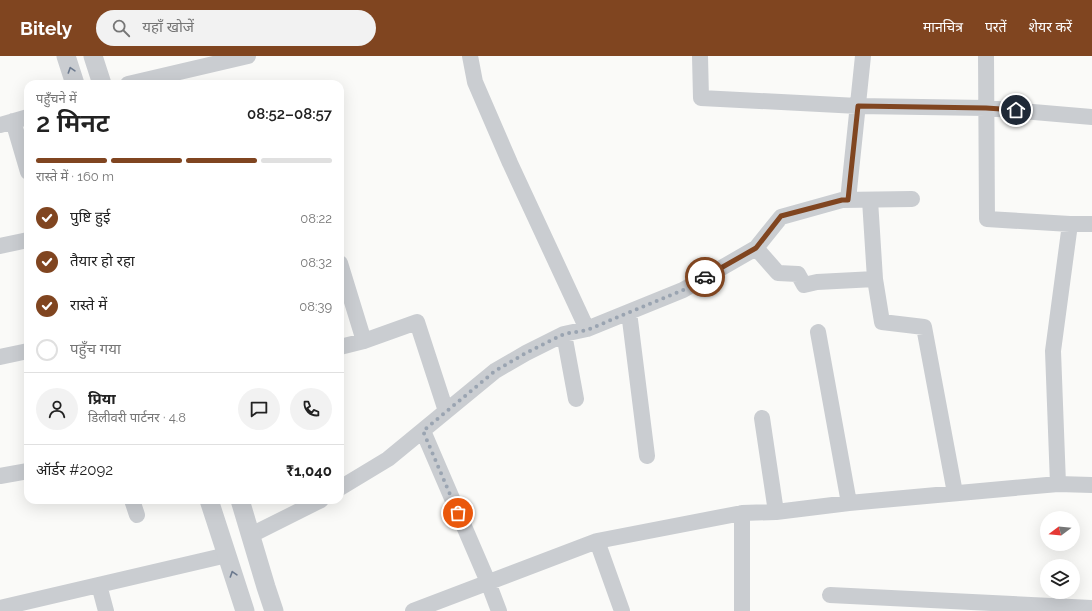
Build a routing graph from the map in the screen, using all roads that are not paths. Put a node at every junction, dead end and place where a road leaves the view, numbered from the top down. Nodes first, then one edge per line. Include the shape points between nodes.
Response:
1 (66, 56) edge
2 (93, 56) edge
3 (248, 56) edge
4 (470, 56) edge
5 (700, 56) edge
6 (863, 56) edge
7 (986, 56) edge
8 (74, 80) edge
9 (101, 80) edge
10 (145, 80) edge
11 (858, 106) junction
12 (986, 108) junction
13 (1092, 116) edge
14 (10, 121) edge
15 (24, 161) edge
16 (848, 200) junction
17 (870, 200) junction
18 (912, 200) dead end
19 (1070, 224) junction
20 (1092, 224) edge
21 (24, 241) edge
22 (0, 246) edge
23 (756, 248) junction
24 (344, 276) edge
25 (875, 279) junction
26 (629, 312) junction
27 (587, 330) junction
28 (818, 332) dead end
29 (564, 334) junction
30 (364, 341) junction
31 (344, 346) edge
32 (24, 353) edge
33 (0, 357) edge
34 (576, 399) dead end
35 (446, 411) junction
36 (762, 418) dead end
37 (423, 431) junction
38 (648, 456) dead end
39 (24, 472) edge
40 (0, 476) edge
41 (1058, 484) junction
42 (1092, 485) edge
43 (344, 486) edge
44 (955, 493) junction
45 (849, 503) junction
46 (133, 504) edge
47 (210, 504) edge
48 (241, 504) edge
49 (313, 504) edge
50 (776, 512) junction
51 (742, 513) junction
52 (137, 515) dead end
53 (251, 536) junction
54 (597, 541) junction
55 (227, 555) junction
56 (488, 582) junction
57 (99, 585) junction
58 (830, 595) dead end
59 (0, 608) edge
60 (1092, 608) edge
61 (106, 611) edge
62 (245, 611) edge
63 (274, 611) edge
64 (413, 611) edge
65 (498, 611) edge
66 (622, 611) edge
67 (742, 611) edge

8 -> 1 street
2 - 9 street
3 - 10 street
4 - 27 street via 475,82
5 - 11 street via 701,98
6 - 11 street
7 - 12 street
11 - 12 street
11 - 16 street
12 - 13 street
12 - 19 street via 987,219
14 - 15 street
16 - 17 street
16 - 23 street via 781,216
17 - 18 street
17 - 25 street
19 - 20 street
19 - 41 street via 1053,351
21 - 22 street
23 - 25 street via 778,273 798,274 804,286 817,282
23 - 26 street via 683,290
24 - 30 street
25 - 44 street via 882,322 924,327
26 - 27 street
26 - 38 street
27 - 29 street
28 - 45 street
29 - 34 street
29 - 35 street via 495,371
30 - 31 street
30 - 35 street via 417,322
32 - 33 street
35 - 37 street
36 - 50 street
37 - 43 street via 388,459
37 - 56 street
39 - 40 street
41 - 42 street
41 - 44 street
44 - 45 street
45 - 50 street
46 - 52 street
47 - 55 street
48 - 53 street
49 - 53 street
50 - 51 street
51 - 54 street
51 - 67 street
53 - 63 street
54 - 56 street
54 - 66 street
55 - 57 street
62 -> 55 street
56 - 64 street
56 - 65 street
57 - 59 street
57 - 61 street
58 - 60 street

